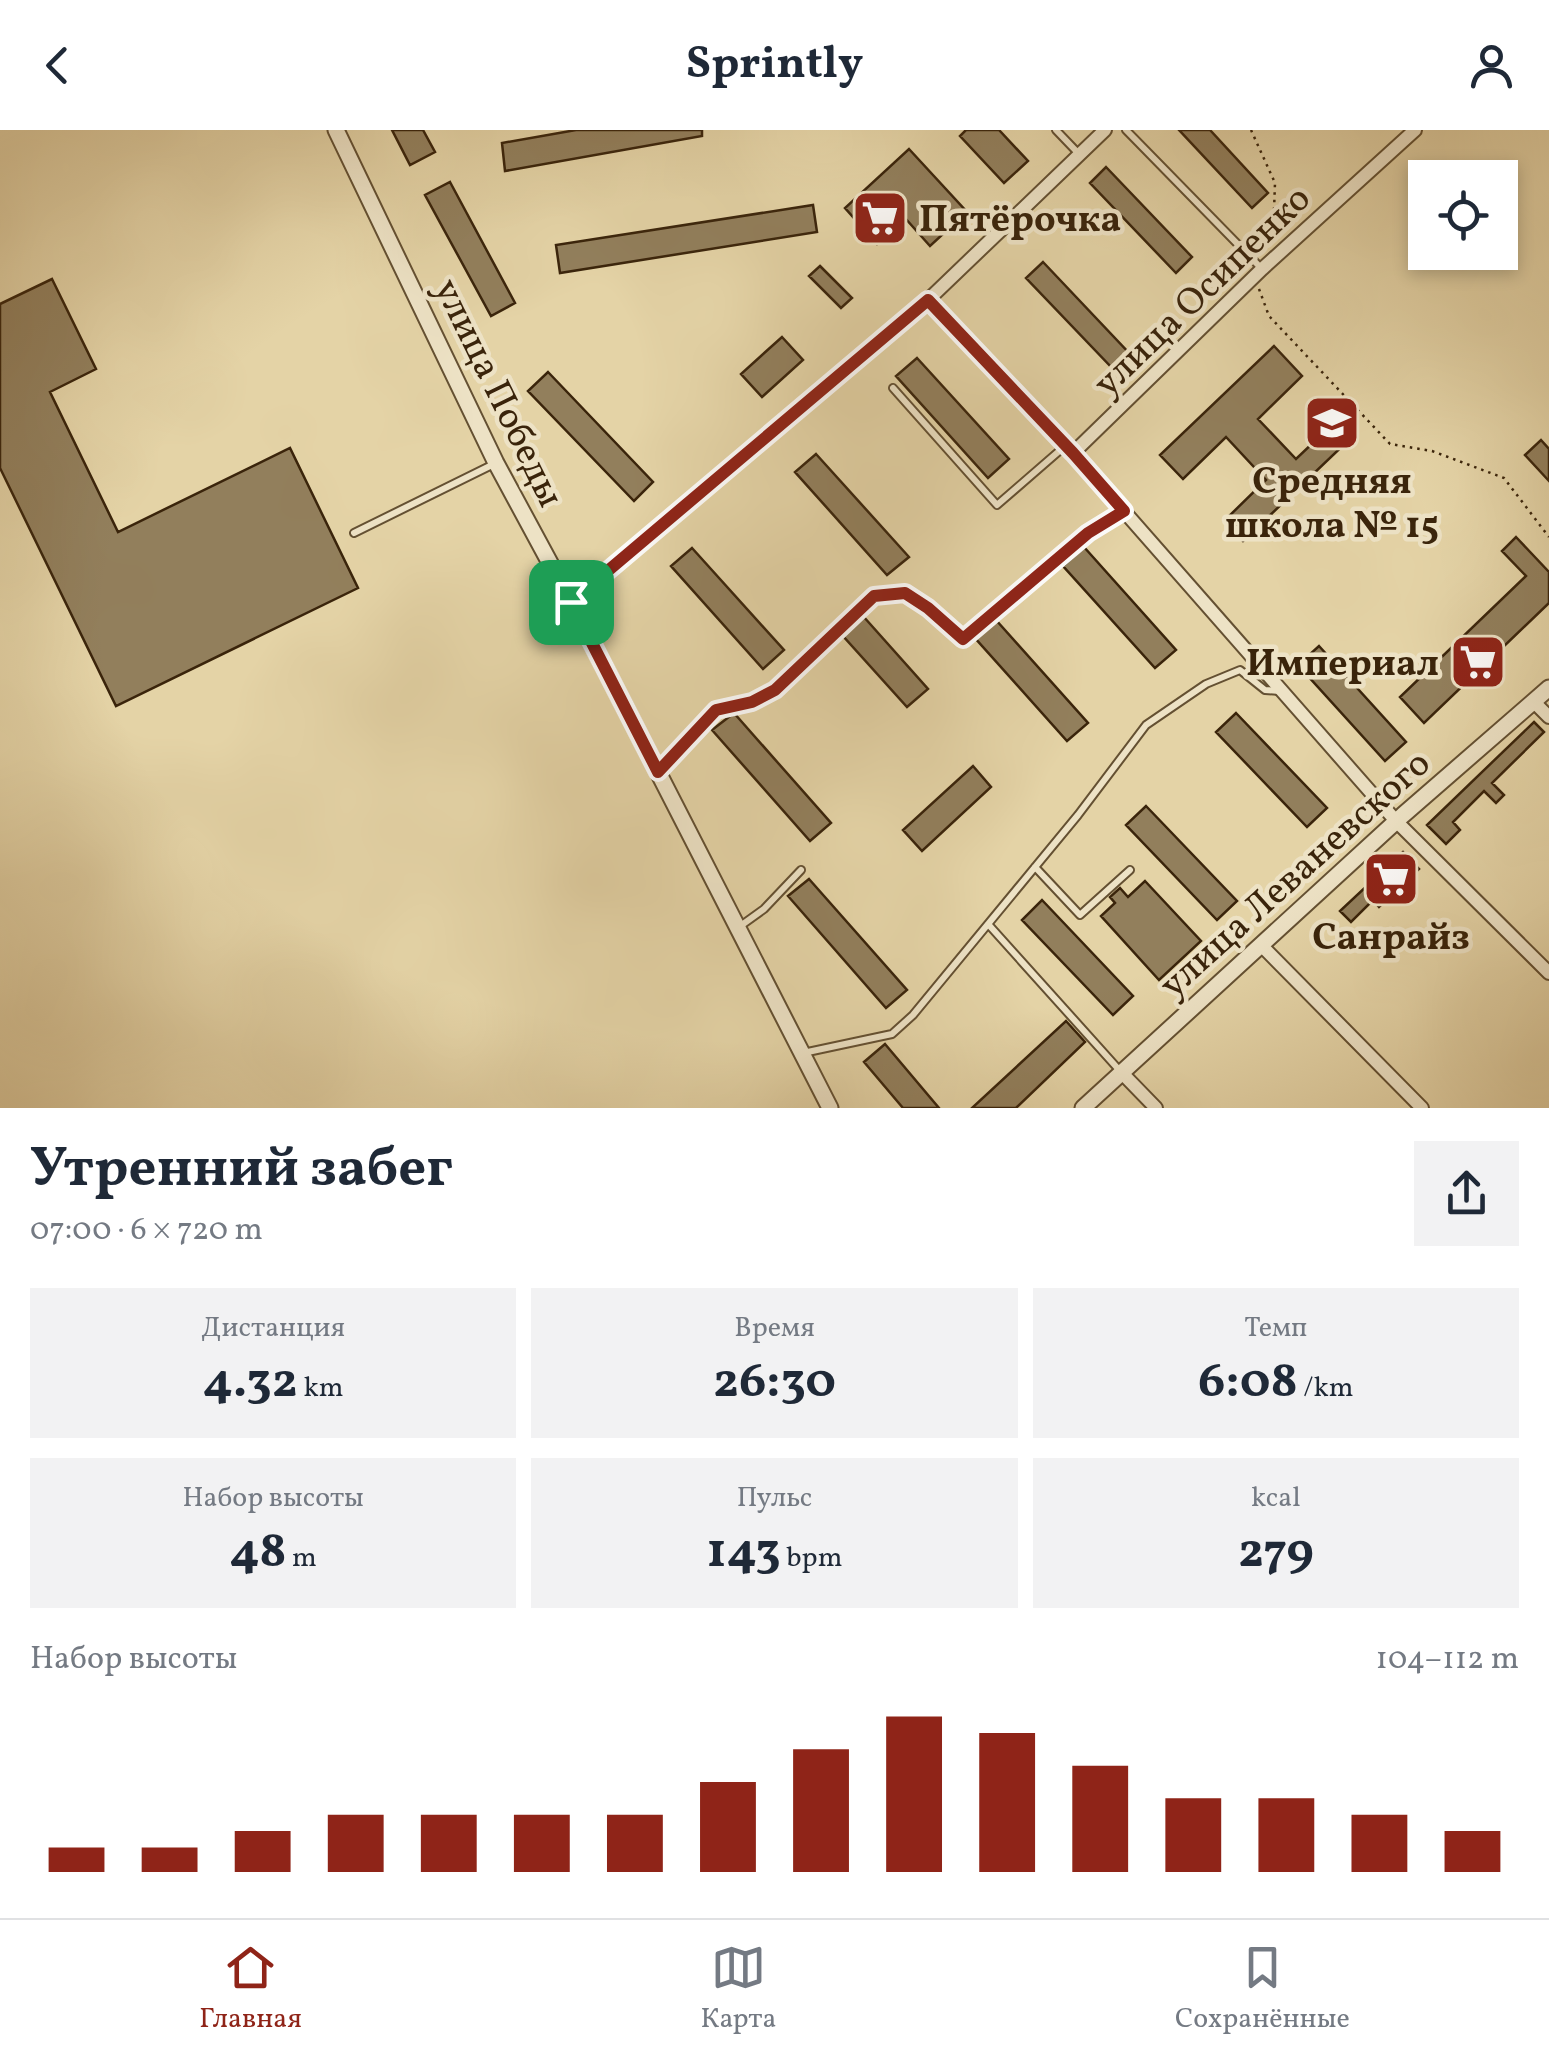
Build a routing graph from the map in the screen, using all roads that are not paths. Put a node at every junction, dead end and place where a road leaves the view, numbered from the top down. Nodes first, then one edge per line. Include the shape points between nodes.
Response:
1 (336, 130) edge
2 (1056, 130) edge
3 (1105, 130) edge
4 (1126, 130) edge
5 (1415, 130) edge
6 (1079, 154) junction
7 (1263, 270) junction
8 (928, 300) junction
9 (893, 388) dead end
10 (1070, 449) junction
11 (496, 463) junction
12 (1124, 511) junction
13 (354, 533) dead end
14 (571, 602) junction
15 (1549, 688) edge
16 (1282, 692) junction
17 (1534, 702) junction
18 (1549, 717) edge
19 (658, 772) junction
20 (1396, 821) junction
21 (1035, 867) junction
22 (801, 870) dead end
23 (1130, 870) dead end
24 (988, 924) junction
25 (738, 928) junction
26 (1262, 946) junction
27 (1549, 973) edge
28 (802, 1054) junction
29 (1122, 1073) junction
30 (830, 1108) edge
31 (1084, 1108) edge
32 (1156, 1108) edge
33 (1422, 1108) edge

1 - 11 street, улица Победы
2 - 6 lane
3 - 6 street
4 - 7 lane
5 - 7 street, улица Осипенко
6 - 8 street
7 - 10 street, улица Осипенко
8 - 10 street
8 - 14 street
9 - 10 lane via 997,505
10 - 12 street
11 - 13 lane
11 - 14 street, улица Победы
12 - 16 street
12 - 19 lane via 1088,533 963,639 905,593 874,596 775,690 716,710
14 - 19 street, улица Победы
15 - 17 street, улица Леваневского
16 - 20 street
16 - 21 lane via 1265,690 1240,670 1146,724
17 - 18 street
17 - 20 street, улица Леваневского
19 - 25 street, улица Победы
20 - 26 street, улица Леваневского
20 - 27 street
21 - 23 lane via 1080,915
21 - 24 lane
22 - 25 lane
24 - 28 lane via 892,1034
24 - 29 lane
25 - 28 street, улица Победы
26 - 29 street, улица Леваневского
26 - 33 street
28 - 30 street, улица Победы
29 - 31 street, улица Леваневского
29 - 32 street

